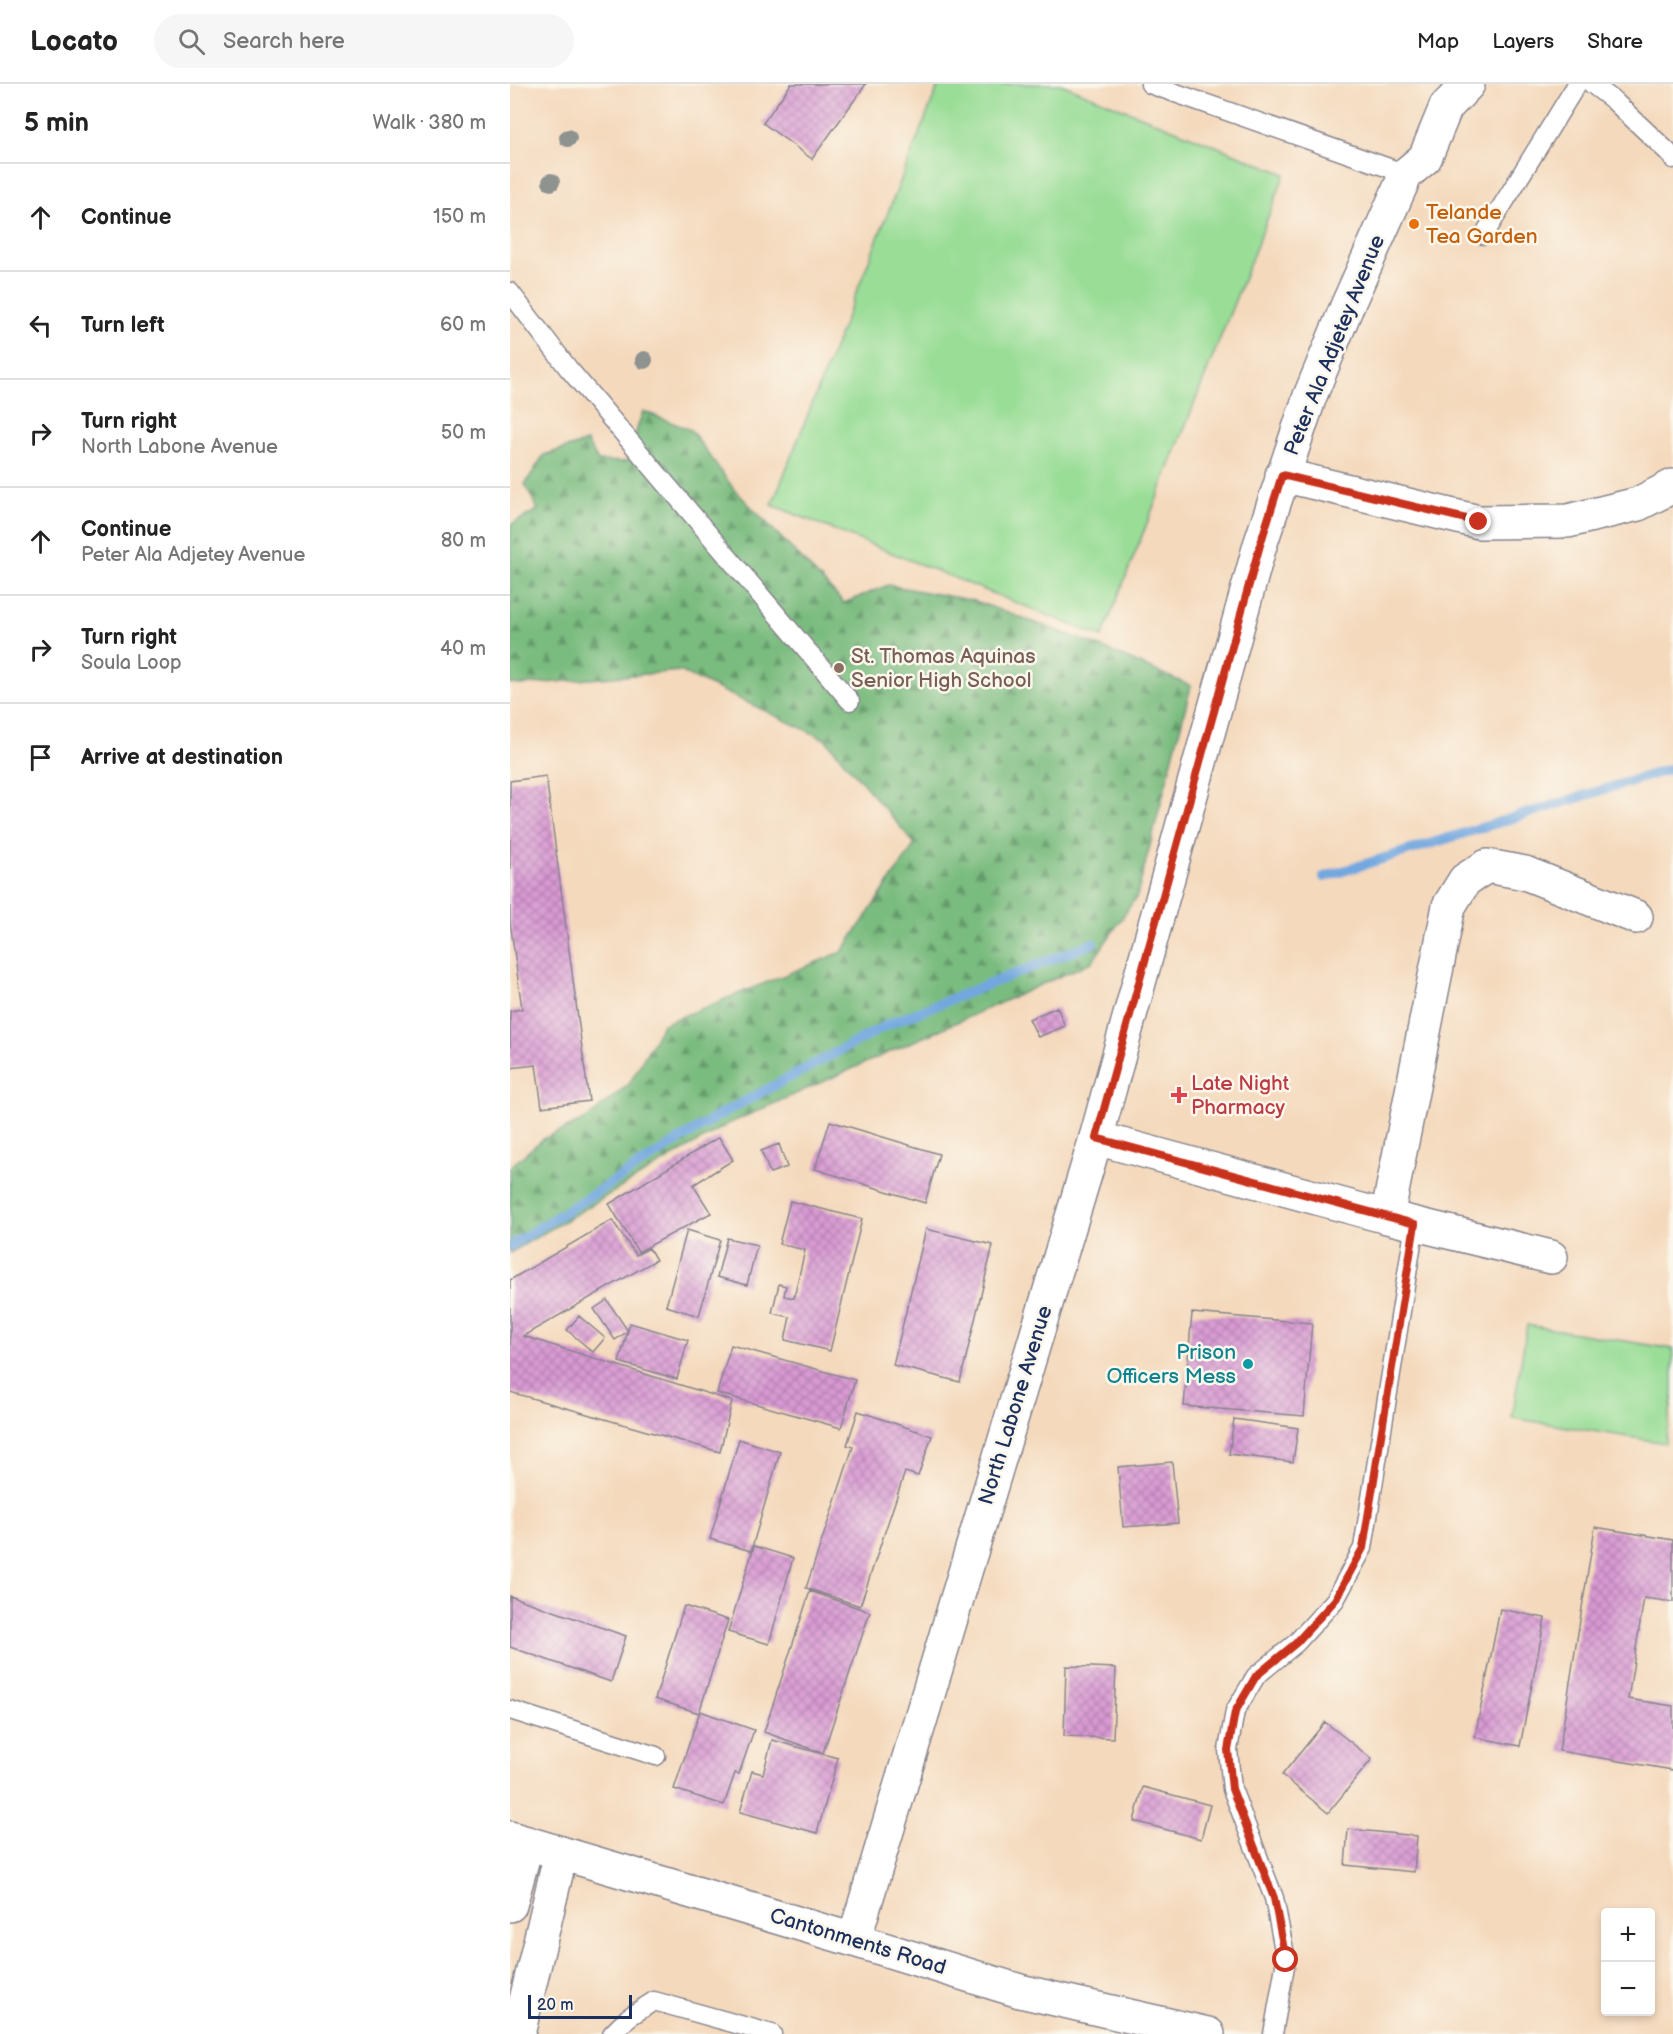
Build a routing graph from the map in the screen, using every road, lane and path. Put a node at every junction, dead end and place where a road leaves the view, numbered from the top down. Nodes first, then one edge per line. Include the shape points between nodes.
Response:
1 (1150, 84) edge
2 (1468, 84) edge
3 (1577, 84) edge
4 (1592, 84) edge
5 (1673, 159) edge
6 (1406, 174) junction
7 (1484, 235) dead end
8 (510, 292) edge
9 (1282, 475) junction
10 (1673, 486) edge
11 (850, 701) dead end
12 (1171, 870) joint
13 (1636, 917) dead end
14 (1096, 1138) junction
15 (1401, 1220) junction
16 (1551, 1257) dead end
17 (510, 1710) edge
18 (656, 1756) dead end
19 (519, 1841) edge
20 (561, 1853) junction
21 (510, 1905) edge
22 (854, 1940) junction
23 (518, 2034) edge
24 (612, 2034) edge
25 (772, 2034) edge
26 (1208, 2034) edge
27 (1273, 2034) edge

1 - 6 lane
2 - 6 street, Peter Ala Adjetey Avenue via 1446,107 1425,158
3 - 7 lane
4 - 5 lane
6 - 9 street, Peter Ala Adjetey Avenue via 1310,396
8 - 11 lane via 568,368
9 - 10 street via 1479,522 1568,521 1638,504
9 - 12 street, Peter Ala Adjetey Avenue
12 - 14 street, North Labone Avenue
13 - 15 street via 1525,873 1487,866 1465,880 1449,906
14 - 15 street
14 - 22 street, North Labone Avenue
15 - 16 street
15 - 27 lane via 1363,1548 1335,1600 1296,1643 1256,1676 1235,1712 1228,1750 1232,1789 1274,1898 1286,1960
17 - 18 lane
19 - 20 street, Cantonments Road
19 - 21 street
20 - 22 street, Cantonments Road
20 - 23 street
22 - 26 street, Cantonments Road via 1020,1991
24 - 25 lane via 654,2001

